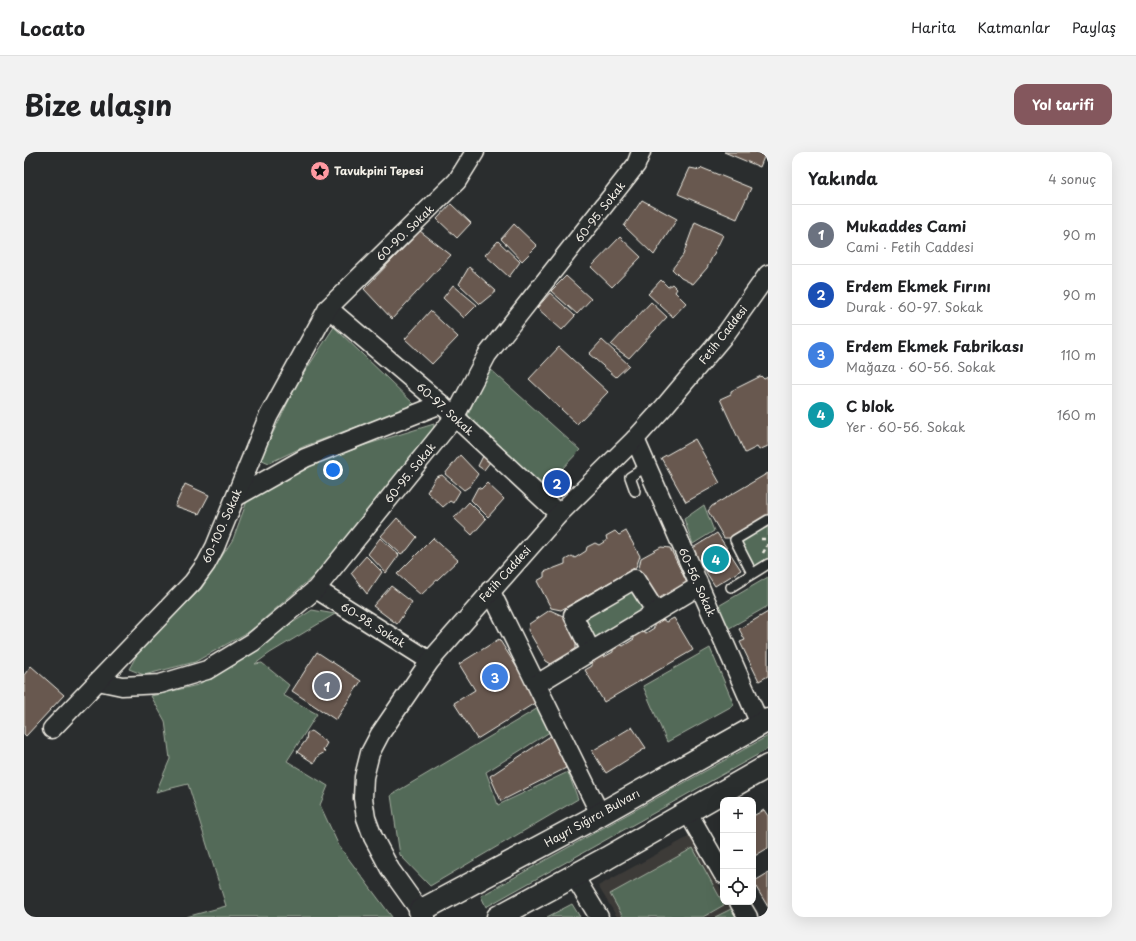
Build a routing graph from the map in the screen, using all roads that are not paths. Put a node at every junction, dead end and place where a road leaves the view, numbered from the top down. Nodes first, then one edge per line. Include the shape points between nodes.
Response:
1 (475, 152) edge
2 (641, 152) edge
3 (767, 279) edge
4 (328, 308) junction
5 (441, 404) junction
6 (454, 418) junction
7 (635, 439) junction
8 (646, 466) junction
9 (636, 491) dead end
10 (236, 497) junction
11 (559, 514) junction
12 (768, 520) edge
13 (768, 564) edge
14 (752, 573) junction
15 (699, 586) junction
16 (731, 587) dead end
17 (316, 589) junction
18 (490, 590) junction
19 (656, 612) junction
20 (590, 652) junction
21 (430, 661) junction
22 (98, 681) junction
23 (537, 684) junction
24 (764, 722) edge
25 (52, 730) dead end
26 (768, 766) edge
27 (687, 811) junction
28 (600, 814) junction
29 (720, 869) edge
30 (574, 876) junction
31 (741, 905) edge
32 (422, 914) edge
33 (498, 917) edge
34 (600, 917) edge
35 (748, 917) edge

1 - 4 street, 60-90. Sokak via 457,181
2 - 6 street, 60-95. Sokak via 636,165 487,356
3 - 7 street, Fetih Caddesi via 727,332
4 - 5 street, 60-97. Sokak
4 - 10 street, 60-100. Sokak via 268,417
5 - 6 street, 60-97. Sokak
5 - 10 street via 305,458
6 - 11 street, 60-97. Sokak
6 - 17 street, 60-95. Sokak
7 - 8 street, 60-56. Sokak
7 - 11 street, Fetih Caddesi
8 - 9 lane via 630,476
8 - 15 street, 60-56. Sokak
10 - 22 street, 60-100. Sokak via 215,547 193,582
11 - 18 street, Fetih Caddesi
12 - 14 lane via 735,540
13 - 14 lane
14 - 16 lane
15 - 19 street
15 - 24 street, 60-56. Sokak
17 - 21 street, 60-98. Sokak
17 - 22 street, 60-95. Sokak via 253,642 207,670 160,684 122,686
18 - 21 street, Fetih Caddesi
18 - 23 street
19 - 20 street
19 - 20 street via 635,579 573,615
20 - 23 street
21 - 32 street, Fetih Caddesi via 380,734 370,753 363,784 366,818 373,837 390,869
22 - 25 street, 60-100. Sokak
23 - 28 street
24 - 28 street, Hayri Sığırcı Bulvarı
26 - 27 street
27 - 29 street
27 - 30 street
28 - 32 street, Hayri Sığırcı Bulvarı
30 - 33 street
30 - 34 street
31 - 35 street

